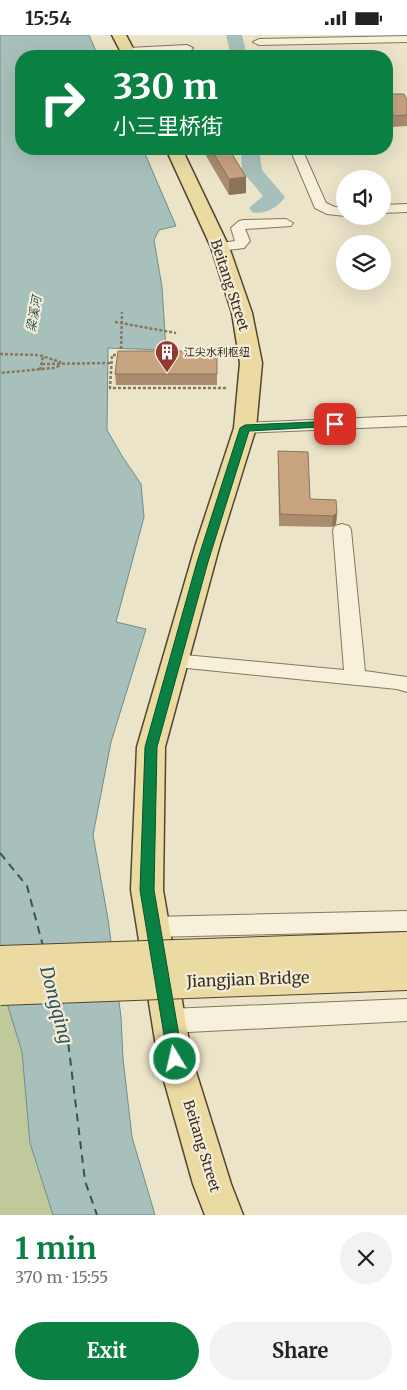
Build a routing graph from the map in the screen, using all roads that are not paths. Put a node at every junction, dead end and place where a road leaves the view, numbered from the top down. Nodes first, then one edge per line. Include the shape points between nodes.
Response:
1 (119, 35) edge
2 (258, 39) edge
3 (407, 39) edge
4 (187, 49) dead end
5 (127, 50) edge
6 (175, 50) edge
7 (177, 155) edge
8 (299, 155) edge
9 (407, 208) edge
10 (391, 209) edge
11 (336, 211) edge
12 (286, 223) dead end
13 (220, 247) junction
14 (407, 421) edge
15 (245, 428) junction
16 (342, 530) dead end
17 (174, 661) junction
18 (355, 679) junction
19 (407, 685) edge
20 (407, 921) edge
21 (153, 927) junction
22 (407, 949) edge
23 (0, 963) edge
24 (407, 973) edge
25 (0, 988) edge
26 (407, 1010) edge
27 (169, 1021) junction
28 (224, 1215) edge

1 - 5 main road
2 - 3 street
4 - 6 street
7 - 13 main road, Beitang Street
8 - 11 street via 320,205
9 - 10 street
12 - 13 street via 244,224 238,228 243,241 239,245
13 - 15 main road, Beitang Street via 242,313 251,363
14 - 15 street
15 - 17 main road, Beitang Street
16 - 18 street
17 - 18 street
17 - 21 main road, Beitang Street via 151,747 147,890
18 - 19 street
20 - 21 street
21 - 27 main road, Beitang Street
22 - 23 main road, Jiangjian Bridge, bridge
24 - 25 main road, Jiangjian Bridge, bridge
26 - 27 street
27 - 28 main road, Beitang Street via 175,1059

